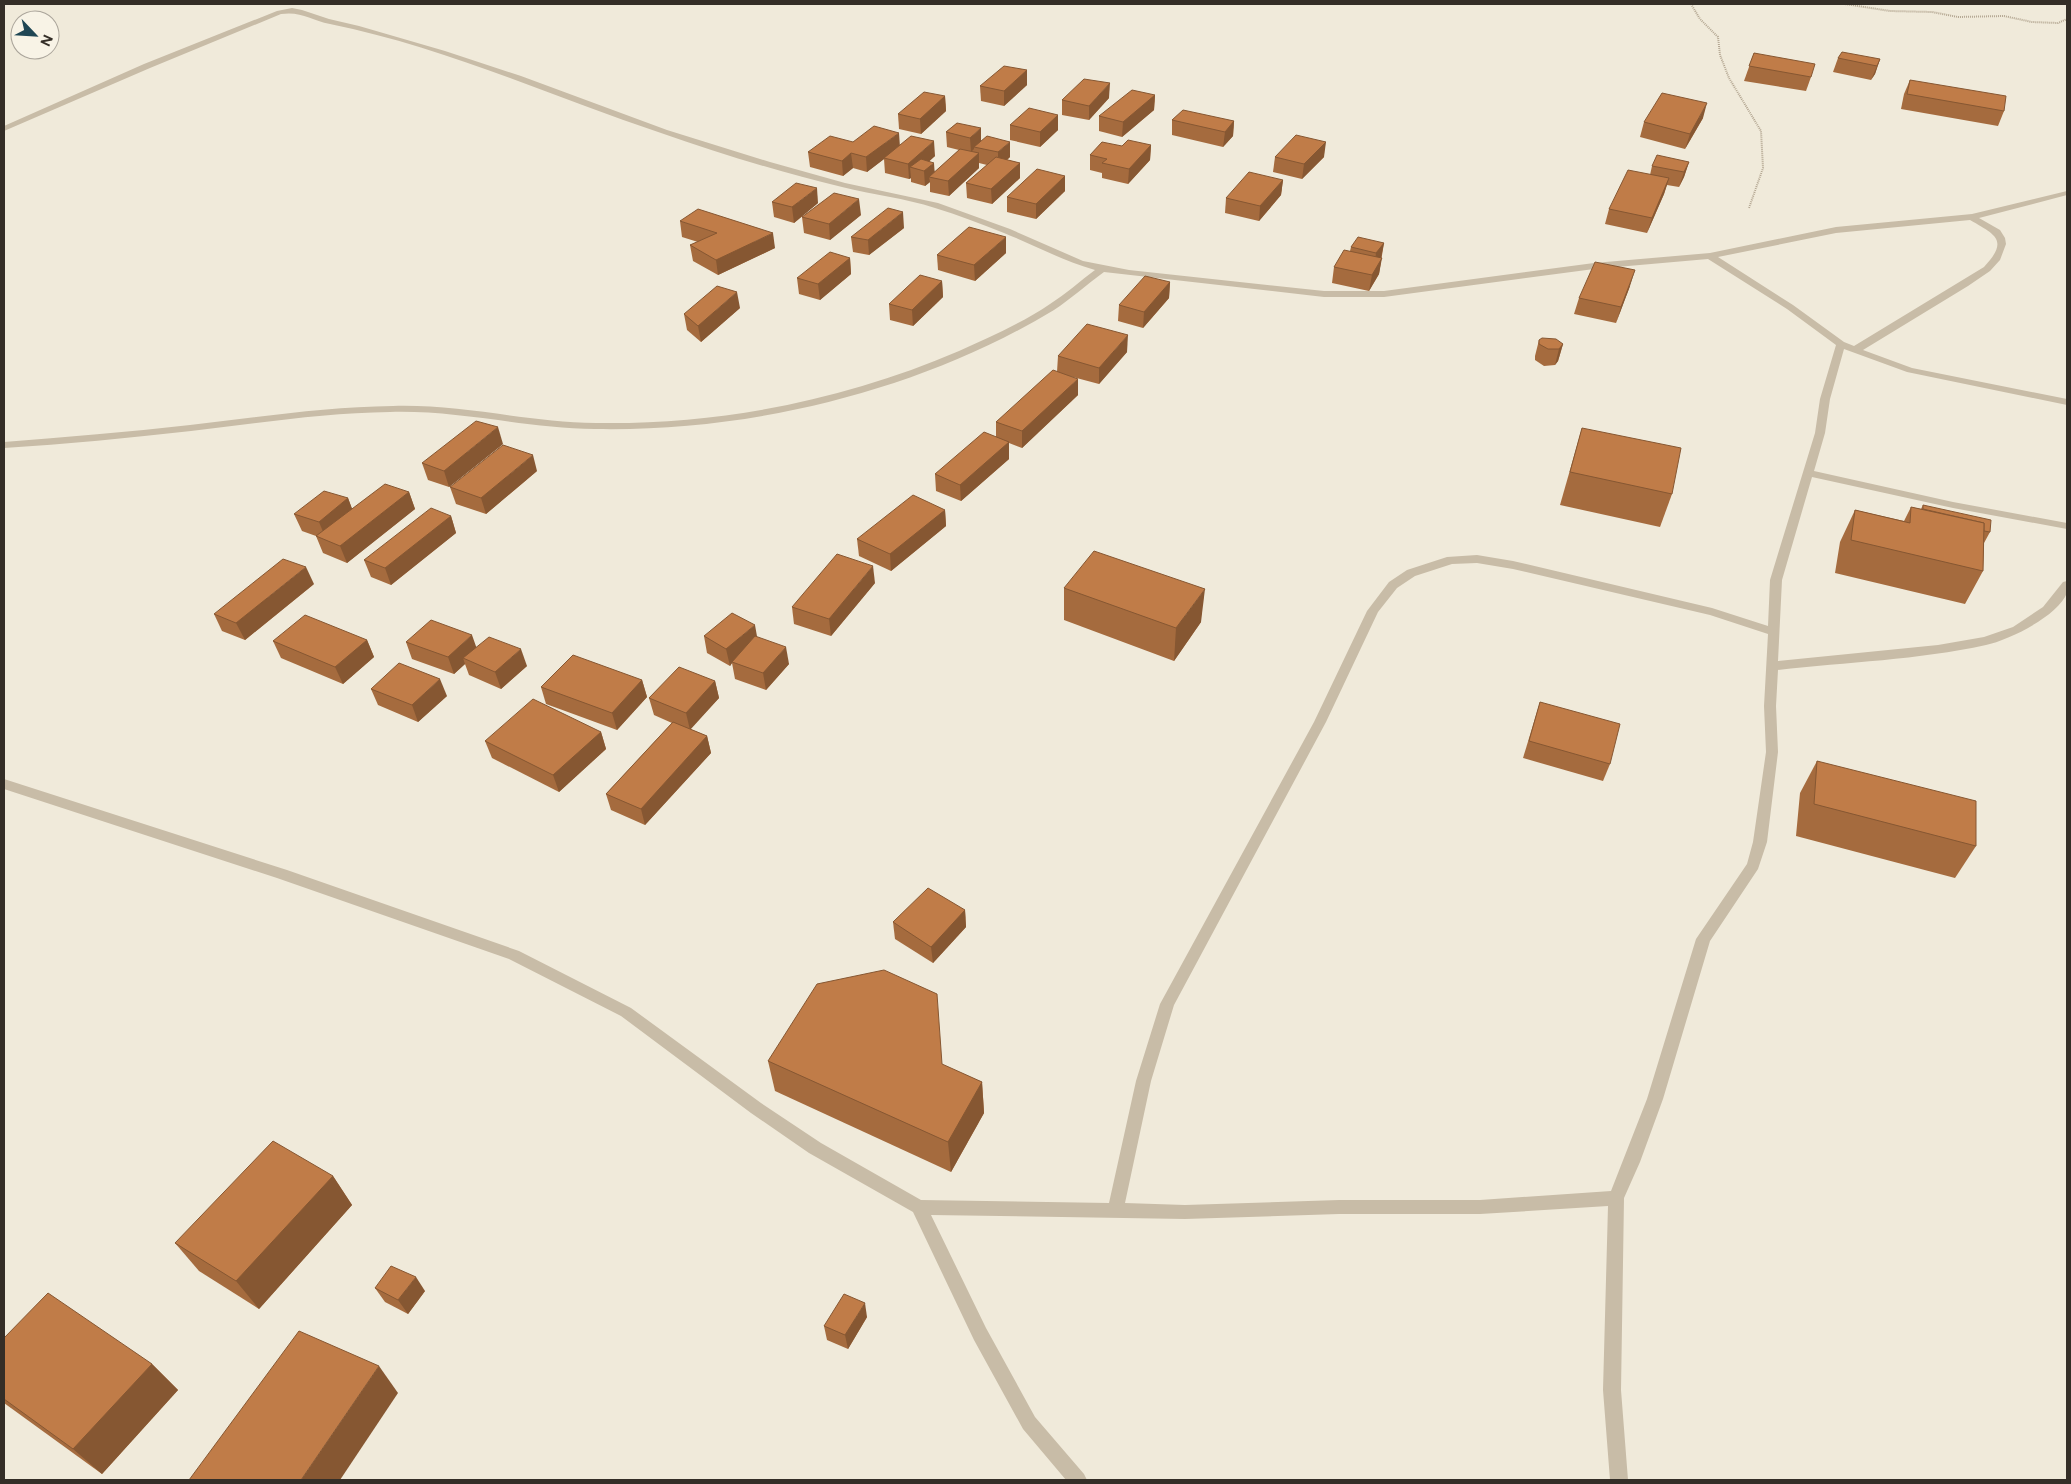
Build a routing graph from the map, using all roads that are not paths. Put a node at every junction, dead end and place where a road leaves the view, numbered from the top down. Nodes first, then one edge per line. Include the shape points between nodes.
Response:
1 (4, 129) edge
2 (2067, 193) edge
3 (1972, 217) junction
4 (1710, 256) junction
5 (1102, 269) junction
6 (1841, 344) junction
7 (1855, 350) junction
8 (2067, 402) edge
9 (4, 445) edge
10 (1808, 472) junction
11 (2067, 526) edge
12 (2067, 585) edge
13 (1774, 632) junction
14 (1773, 666) junction
15 (4, 784) edge
16 (1616, 1198) junction
17 (919, 1208) junction
18 (1115, 1212) junction
19 (1078, 1480) edge
20 (1619, 1480) edge

1 - 5 street via 147,66 279,12 292,10 505,73 735,155 844,185 935,205
2 - 3 street
3 - 4 street via 1836,230
3 - 7 street via 1997,232 2001,238 1997,258 1965,284
4 - 5 street via 1594,266 1360,296
4 - 6 street
5 - 9 street via 1040,313 936,365 834,397 744,416 593,426 446,410 318,411 163,431
6 - 7 street
6 - 10 street
7 - 8 street via 1910,370
10 - 11 street via 1953,505
10 - 13 street via 1776,580
12 - 14 street via 2047,610 2017,630 1986,641
13 - 14 street
13 - 18 street via 1712,612 1477,559 1451,560 1430,566 1410,573 1393,585 1373,611 1320,722 1167,1004 1141,1087
14 - 16 street via 1770,706 1772,752 1760,842 1753,865 1703,939 1655,1099
15 - 17 street via 282,874 514,955 626,1012 756,1108 816,1148
16 - 18 street via 1480,1207
16 - 20 street via 1612,1390
17 - 18 street
17 - 19 street via 980,1334 1029,1423

